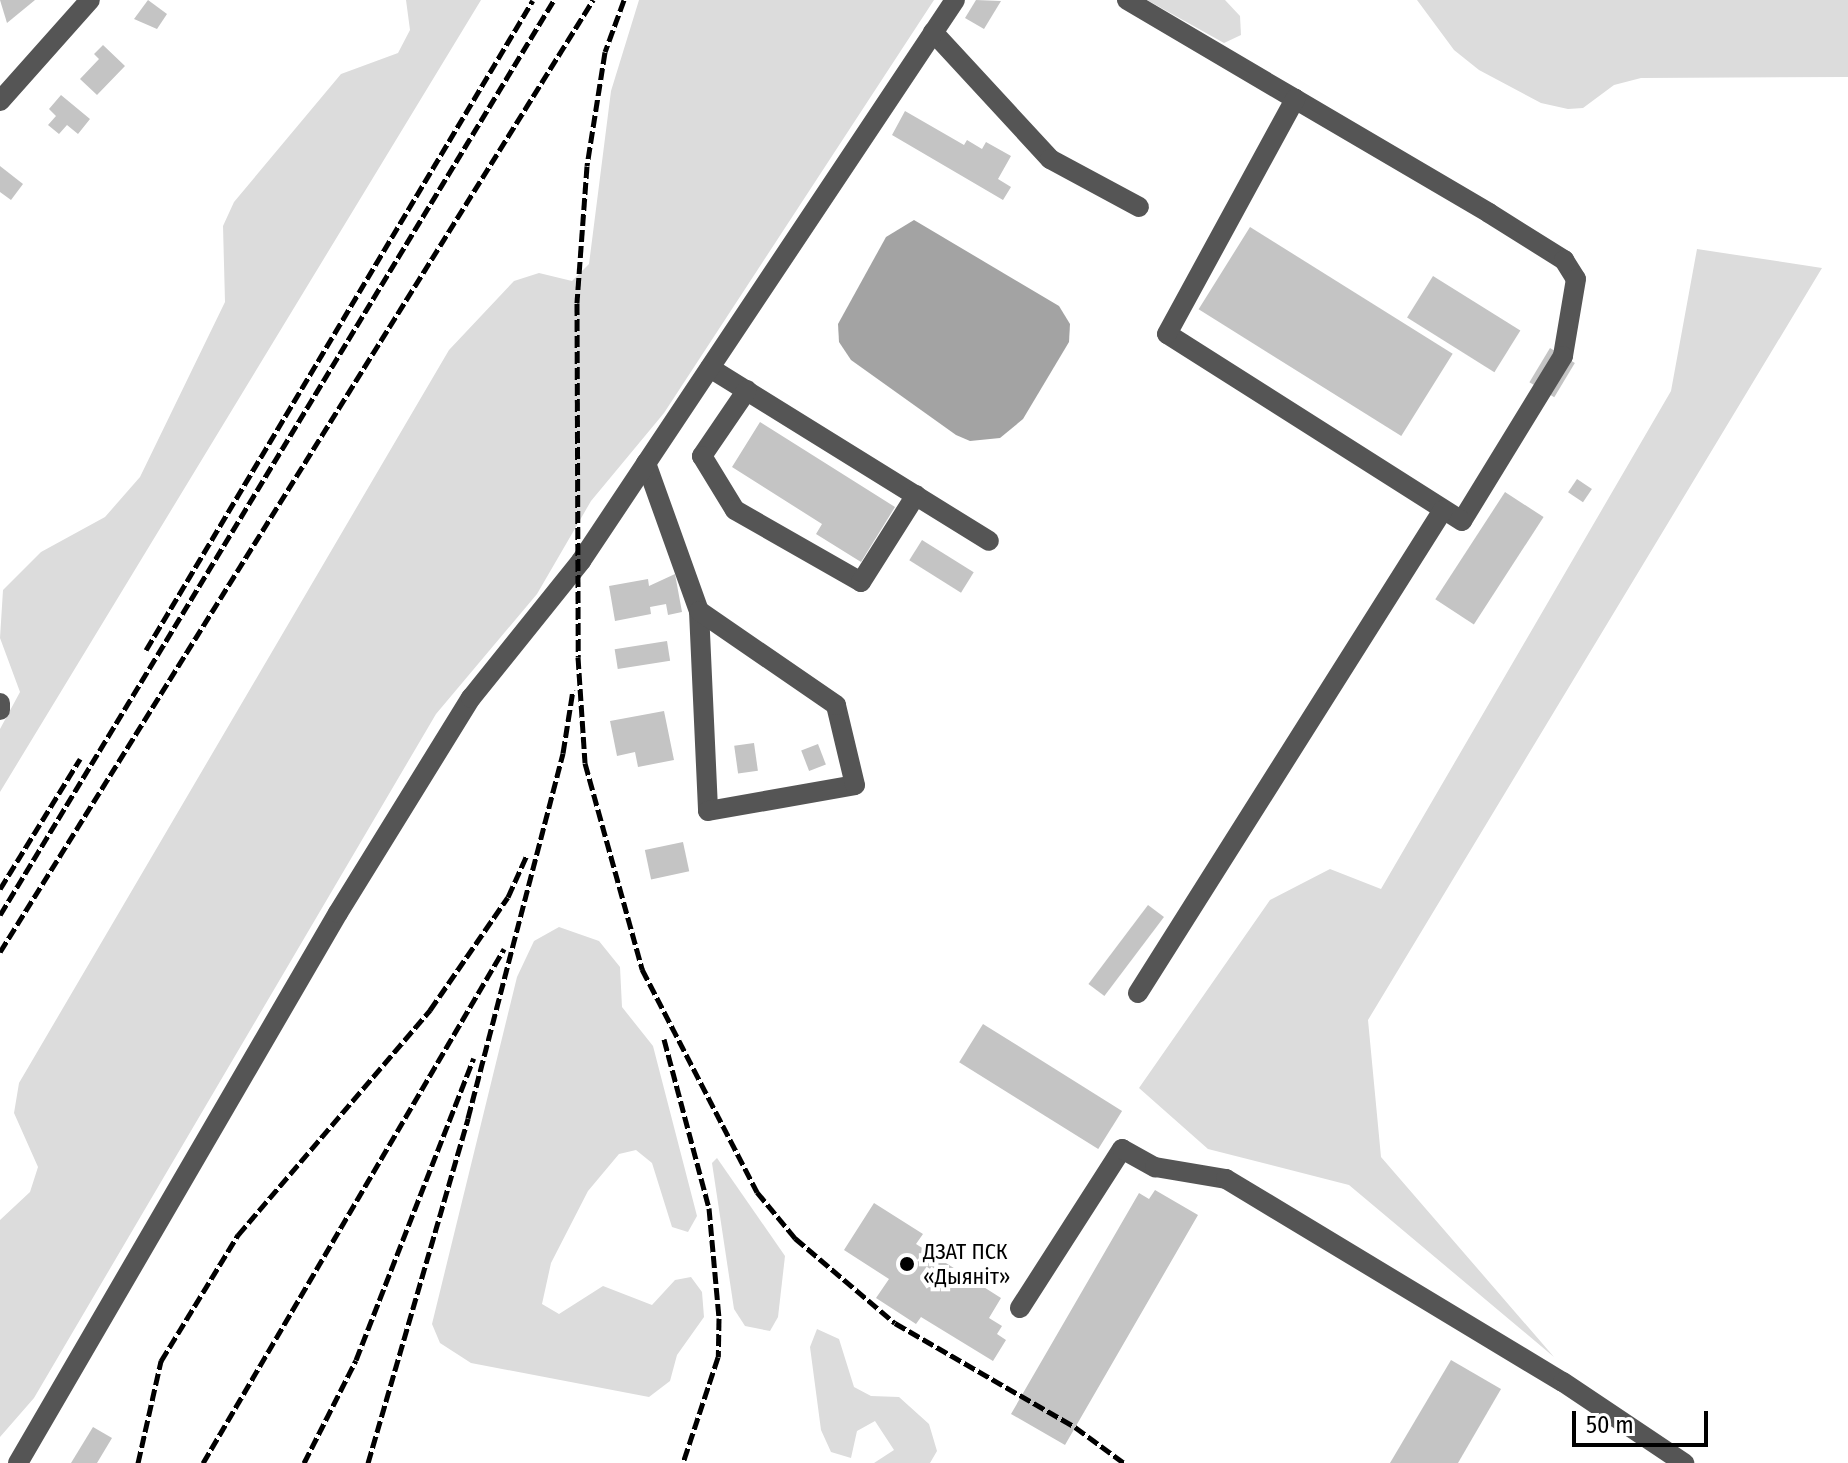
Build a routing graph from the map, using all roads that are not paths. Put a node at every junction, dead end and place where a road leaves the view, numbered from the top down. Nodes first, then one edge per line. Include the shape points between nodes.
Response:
1 (90, 0) edge
2 (955, 0) edge
3 (1127, 0) edge
4 (933, 32) junction
5 (1295, 99) junction
6 (0, 101) edge
7 (1139, 207) dead end
8 (710, 368) junction
9 (747, 390) junction
10 (646, 463) junction
11 (916, 495) junction
12 (1443, 510) junction
13 (989, 541) dead end
14 (699, 611) junction
15 (1138, 993) dead end
16 (1020, 1308) dead end
17 (18, 1463) edge
18 (1684, 1463) edge

1 - 6 street
2 - 4 street
3 - 5 street
4 - 7 street via 1050,159
4 - 8 street
5 - 12 street via 1167,334
5 - 12 street via 1564,260 1576,279 1563,356 1462,521
8 - 9 street
8 - 10 street
9 - 11 street
9 - 11 street via 702,456 735,510 861,582
10 - 14 street
10 - 17 street via 581,561 471,698 338,913
11 - 13 street
12 - 15 street
14 - 14 street via 708,811 855,785 836,705
16 - 18 street via 1122,1149 1155,1167 1226,1179 1563,1382

